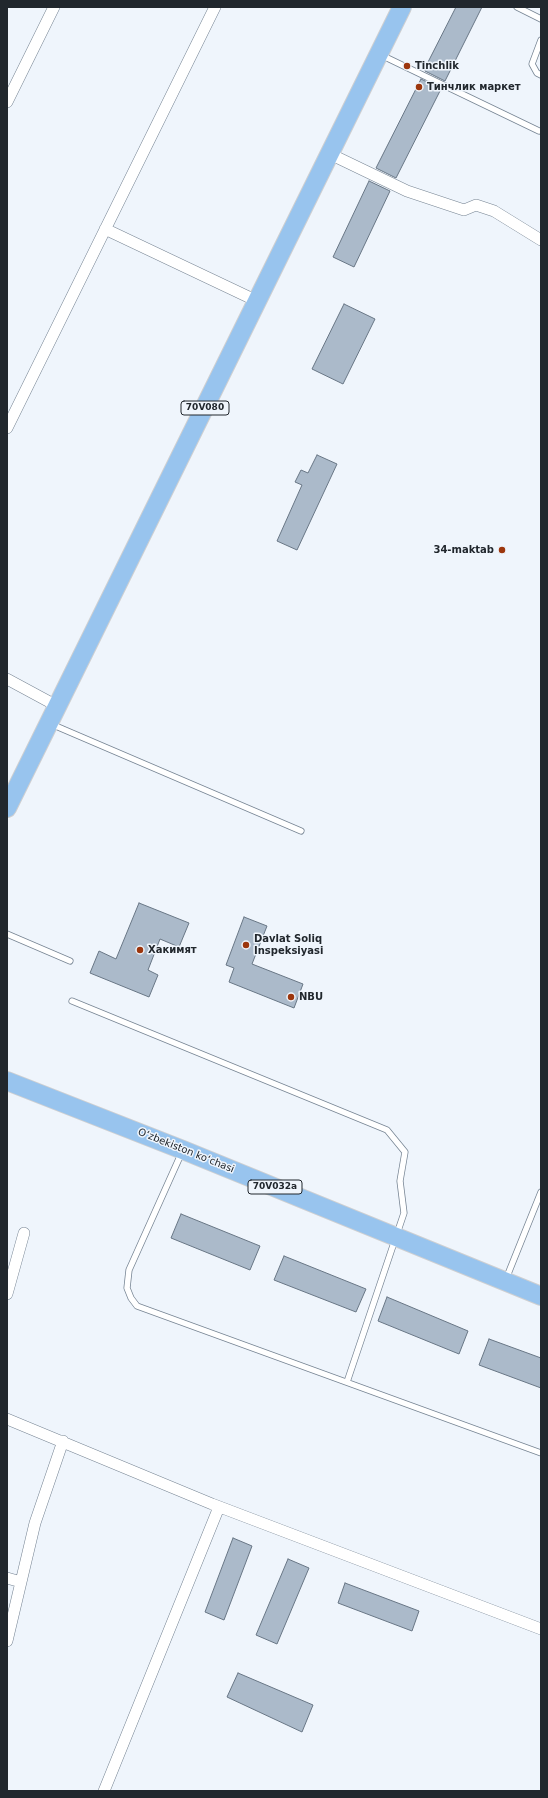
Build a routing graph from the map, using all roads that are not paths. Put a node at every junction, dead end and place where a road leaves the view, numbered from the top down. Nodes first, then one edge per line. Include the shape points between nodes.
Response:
1 (54, 7) edge
2 (215, 7) edge
3 (402, 7) edge
4 (517, 7) edge
5 (541, 19) edge
6 (541, 40) edge
7 (379, 54) junction
8 (541, 75) edge
9 (7, 102) edge
10 (539, 131) dead end
11 (330, 154) junction
12 (105, 228) junction
13 (541, 240) edge
14 (257, 302) junction
15 (7, 428) edge
16 (7, 679) edge
17 (57, 706) junction
18 (49, 723) junction
19 (7, 808) edge
20 (301, 831) dead end
21 (7, 934) edge
22 (70, 961) dead end
23 (72, 1001) dead end
24 (7, 1081) edge
25 (183, 1150) junction
26 (541, 1192) edge
27 (24, 1233) dead end
28 (396, 1237) junction
29 (505, 1281) junction
30 (7, 1294) edge
31 (541, 1296) edge
32 (347, 1382) junction
33 (7, 1419) edge
34 (63, 1441) junction
35 (541, 1453) edge
36 (219, 1507) junction
37 (7, 1578) edge
38 (22, 1582) junction
39 (541, 1629) edge
40 (7, 1641) edge
41 (104, 1791) edge

1 - 9 street
2 - 12 street
3 - 7 main road, 70V080
4 - 5 lane
6 - 8 lane via 532,64
7 - 10 lane
7 - 11 main road, 70V080
11 - 13 street via 407,191 464,210 476,205 494,212
11 - 14 main road, 70V080
12 - 14 street
12 - 15 street
14 - 17 main road, 70V080
16 - 17 street
17 - 18 main road, 70V080
18 - 19 main road, 70V080
18 - 20 lane
21 - 22 lane
23 - 28 lane via 387,1130 405,1152 400,1181 404,1212
24 - 25 main road, O‘zbekiston ko‘chasi / 70V032a
25 - 28 main road, O‘zbekiston ko‘chasi / 70V032a
25 - 32 lane via 129,1270 127,1288 131,1298 137,1306
26 - 29 lane
27 - 30 street
28 - 29 main road, O‘zbekiston ko‘chasi / 70V032a
28 - 32 lane
29 - 31 main road, O‘zbekiston ko‘chasi / 70V032a
32 - 35 lane
33 - 34 street
34 - 36 street
34 - 38 street via 35,1523
36 - 39 street
36 - 41 street
37 - 38 street
38 - 40 street

